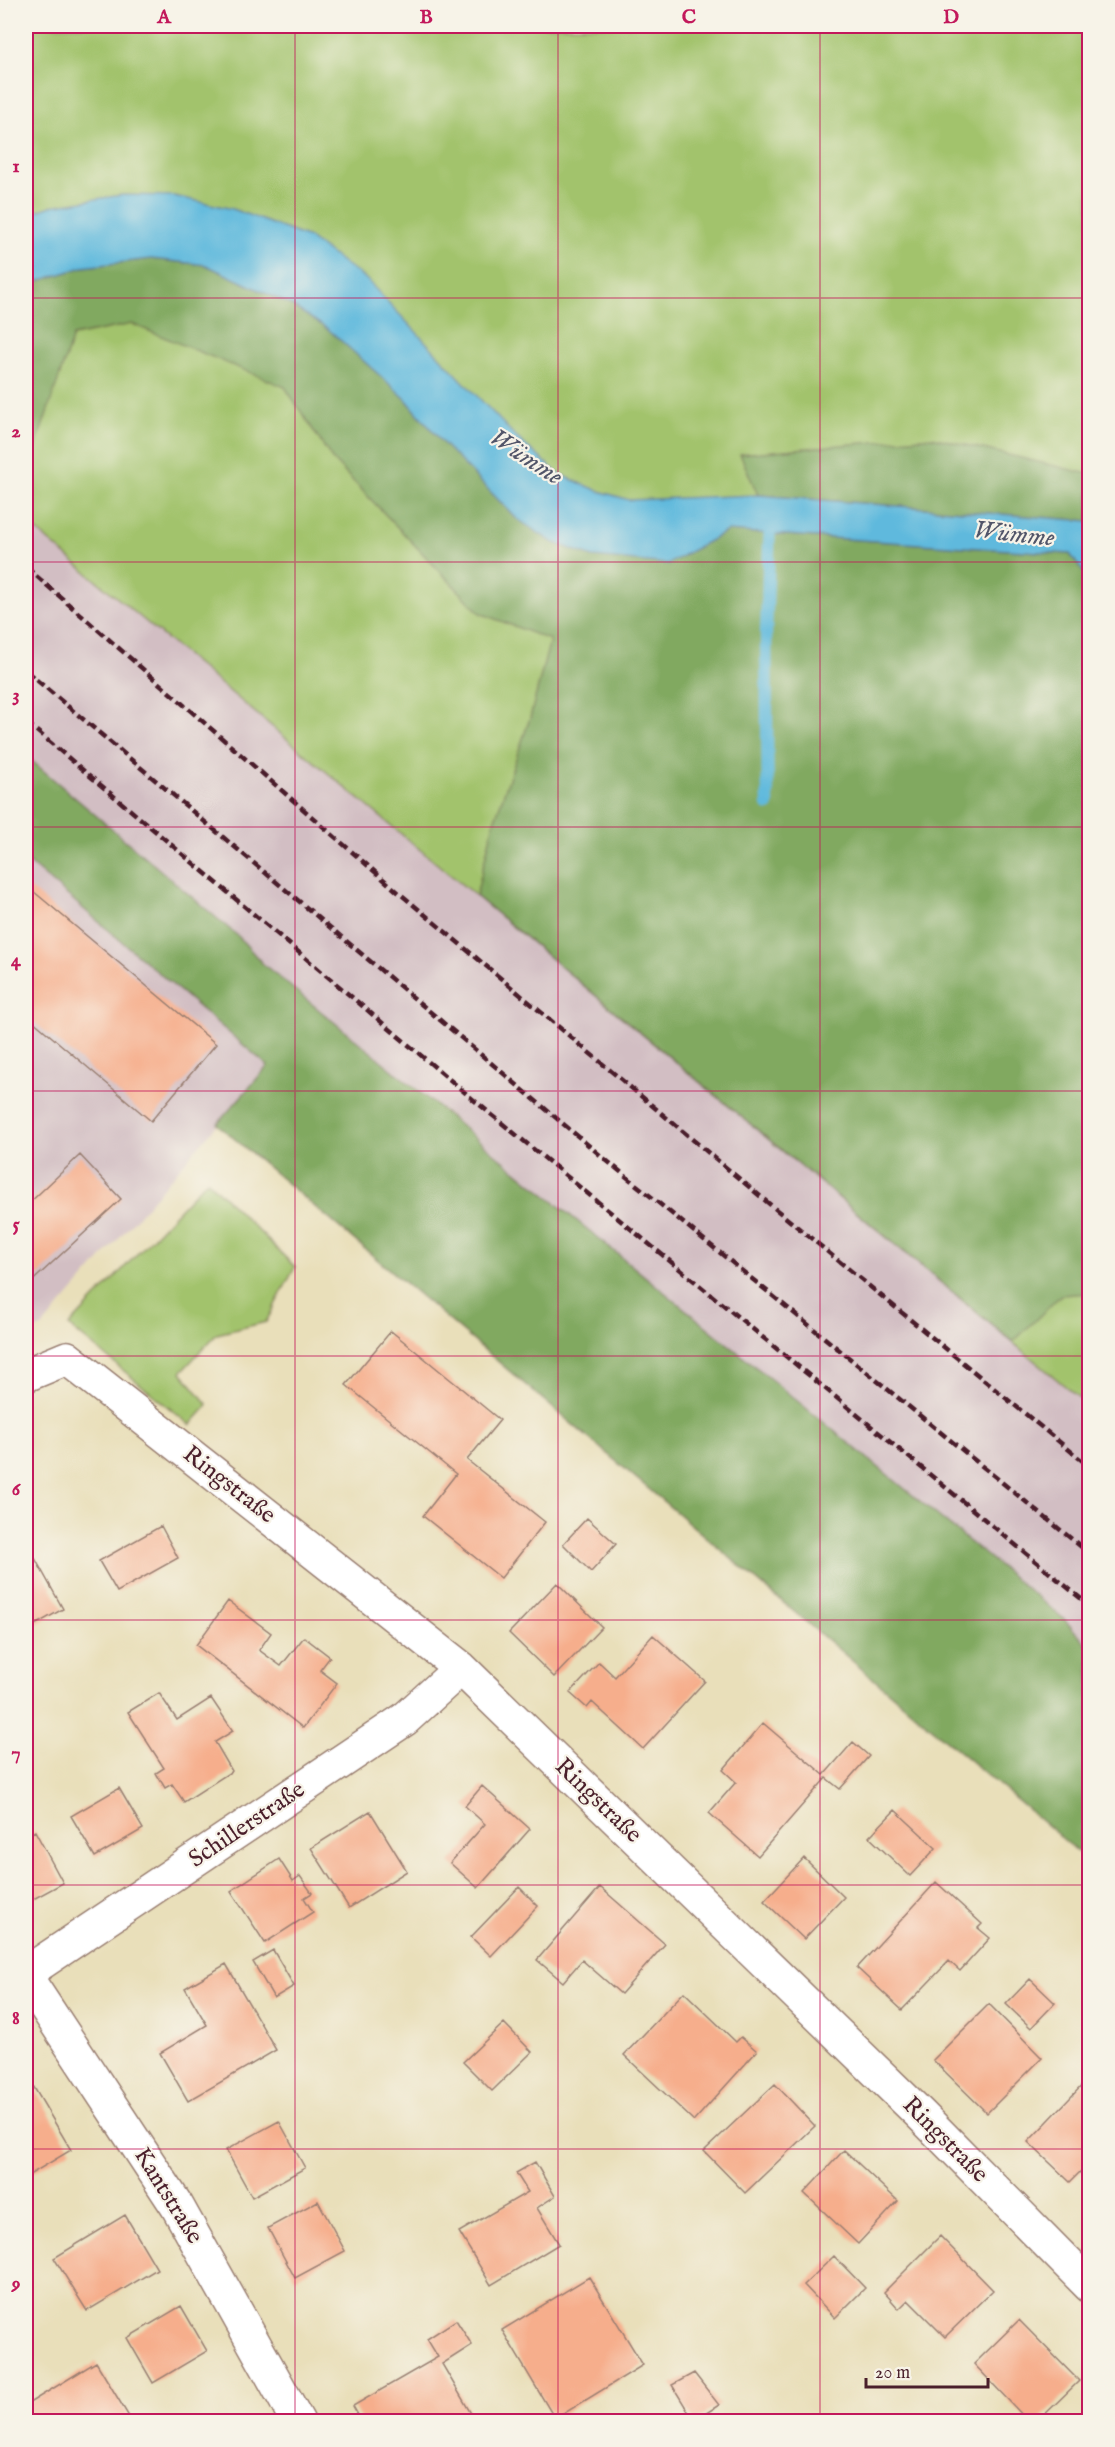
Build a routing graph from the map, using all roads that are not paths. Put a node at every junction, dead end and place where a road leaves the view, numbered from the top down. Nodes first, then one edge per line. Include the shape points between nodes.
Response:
1 (26, 1375) edge
2 (461, 1668) junction
3 (26, 1973) edge
4 (26, 1977) edge
5 (1089, 2286) edge
6 (298, 2421) edge

1 - 2 street, Ringstraße via 68,1358
2 - 3 street, Schillerstraße via 405,1719
2 - 5 street, Ringstraße via 921,2115
4 - 6 street, Kantstraße via 177,2206

